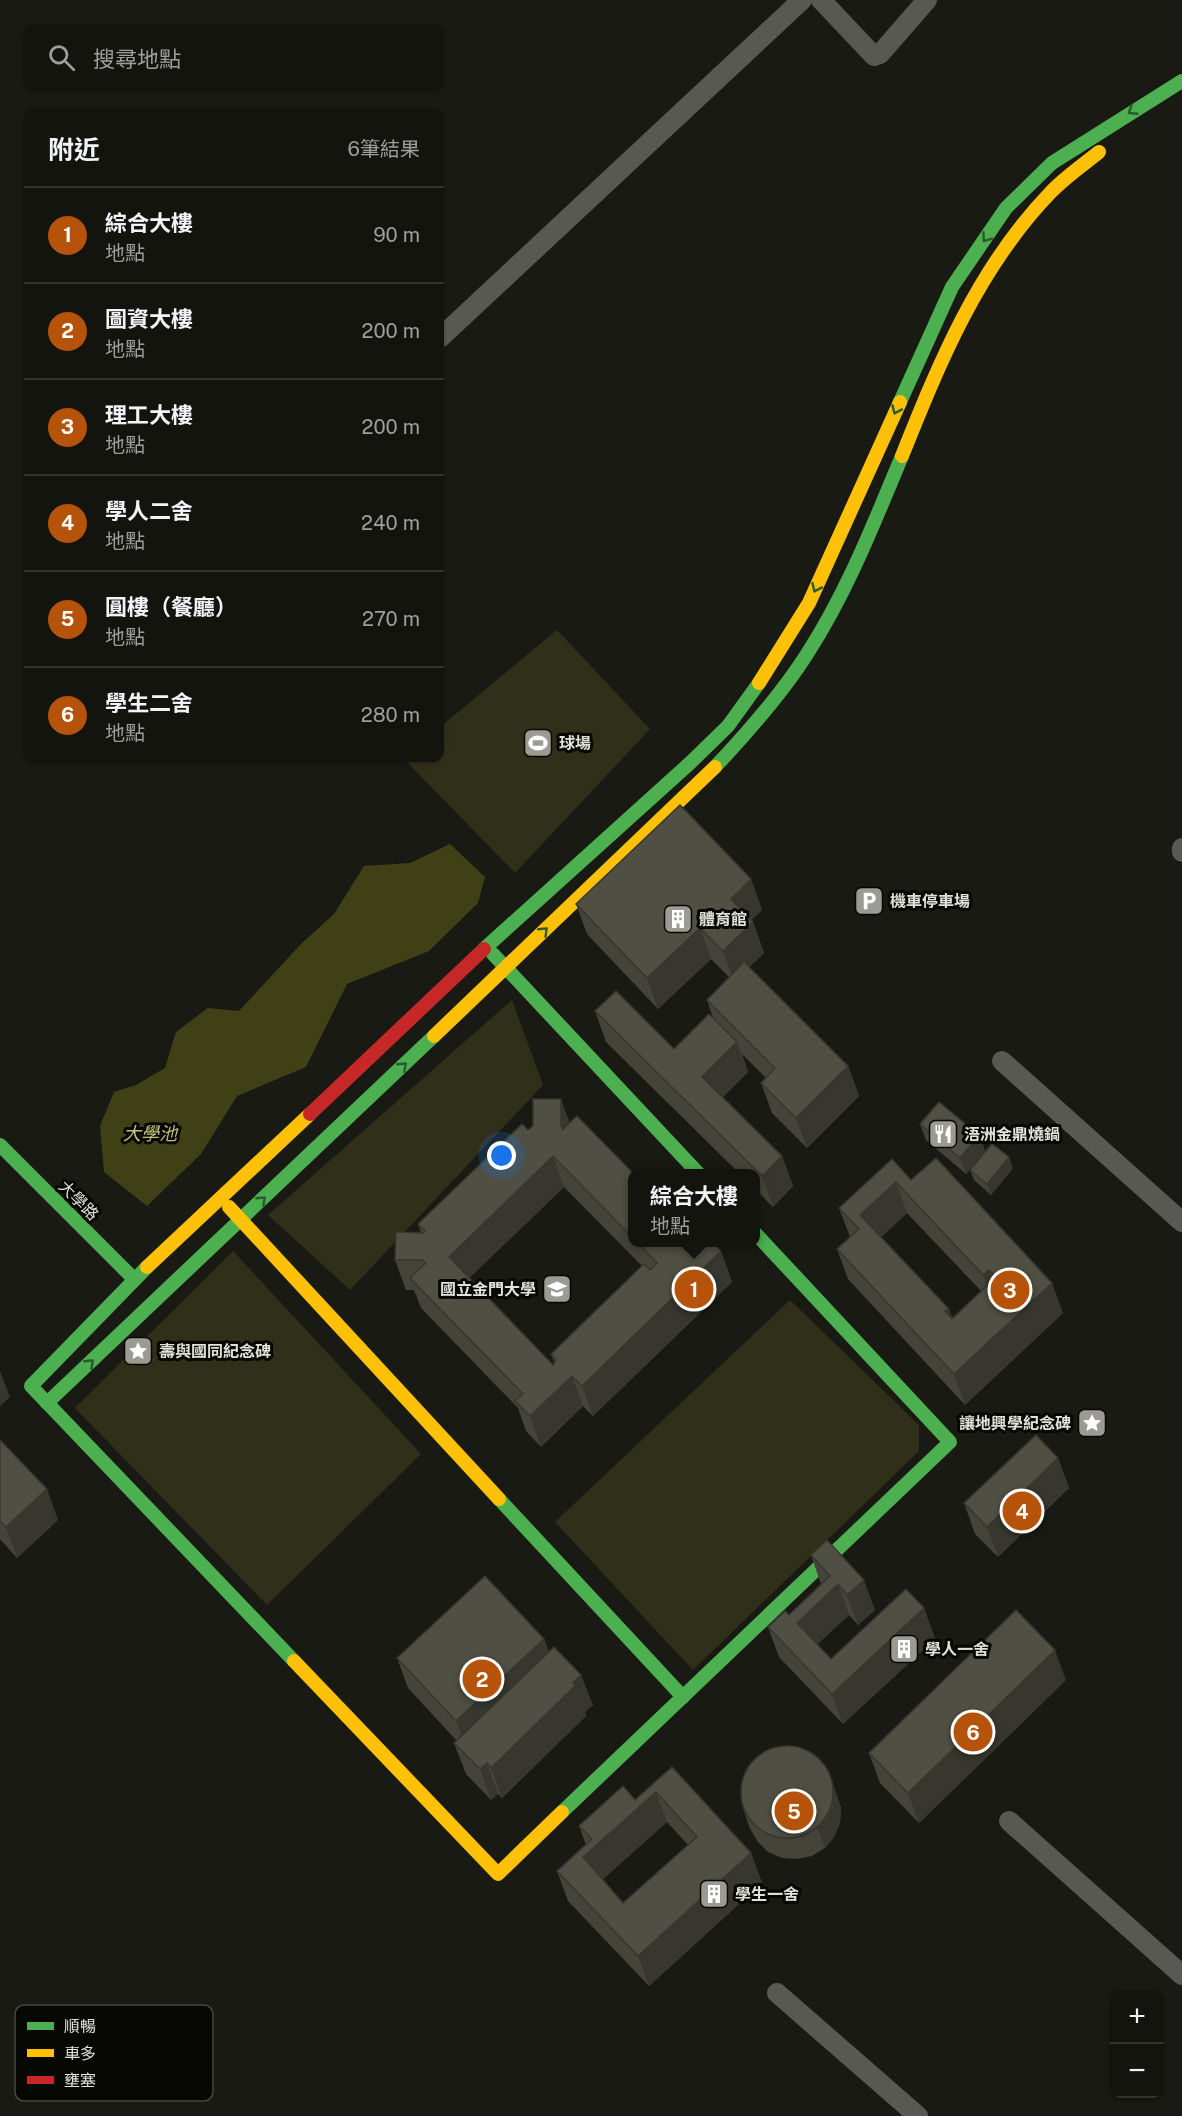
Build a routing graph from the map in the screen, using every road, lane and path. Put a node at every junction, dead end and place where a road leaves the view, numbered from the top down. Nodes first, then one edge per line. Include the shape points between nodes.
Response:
1 (802, 0) edge
2 (821, 0) edge
3 (927, 0) edge
4 (1182, 81) edge
5 (1136, 127) dead end
6 (444, 334) edge
7 (487, 947) junction
8 (506, 968) junction
9 (1002, 1061) dead end
10 (0, 1145) edge
11 (695, 1169) edge
12 (221, 1199) junction
13 (240, 1220) junction
14 (1182, 1222) edge
15 (760, 1238) edge
16 (134, 1279) junction
17 (47, 1403) junction
18 (683, 1697) junction
19 (1009, 1821) dead end
20 (1182, 1975) edge
21 (777, 1993) dead end
22 (918, 2116) edge

1 - 6 street
2 - 3 street via 874,56
4 -> 7 street via 1052,163 1006,208 952,287 809,603 763,677 728,726
8 -> 5 street via 697,786 770,705 807,653 858,557 925,395 988,267 1021,224 1052,193 1085,162
7 - 8 street
7 - 12 street
8 - 11 street
13 -> 8 street
9 - 14 street
10 - 16 street, 大學路
12 - 13 street
12 - 16 street
17 -> 13 street
13 - 18 street
15 - 18 street via 950,1442
16 - 17 street via 31,1386
17 - 18 street via 498,1874
19 - 20 street
21 - 22 street

